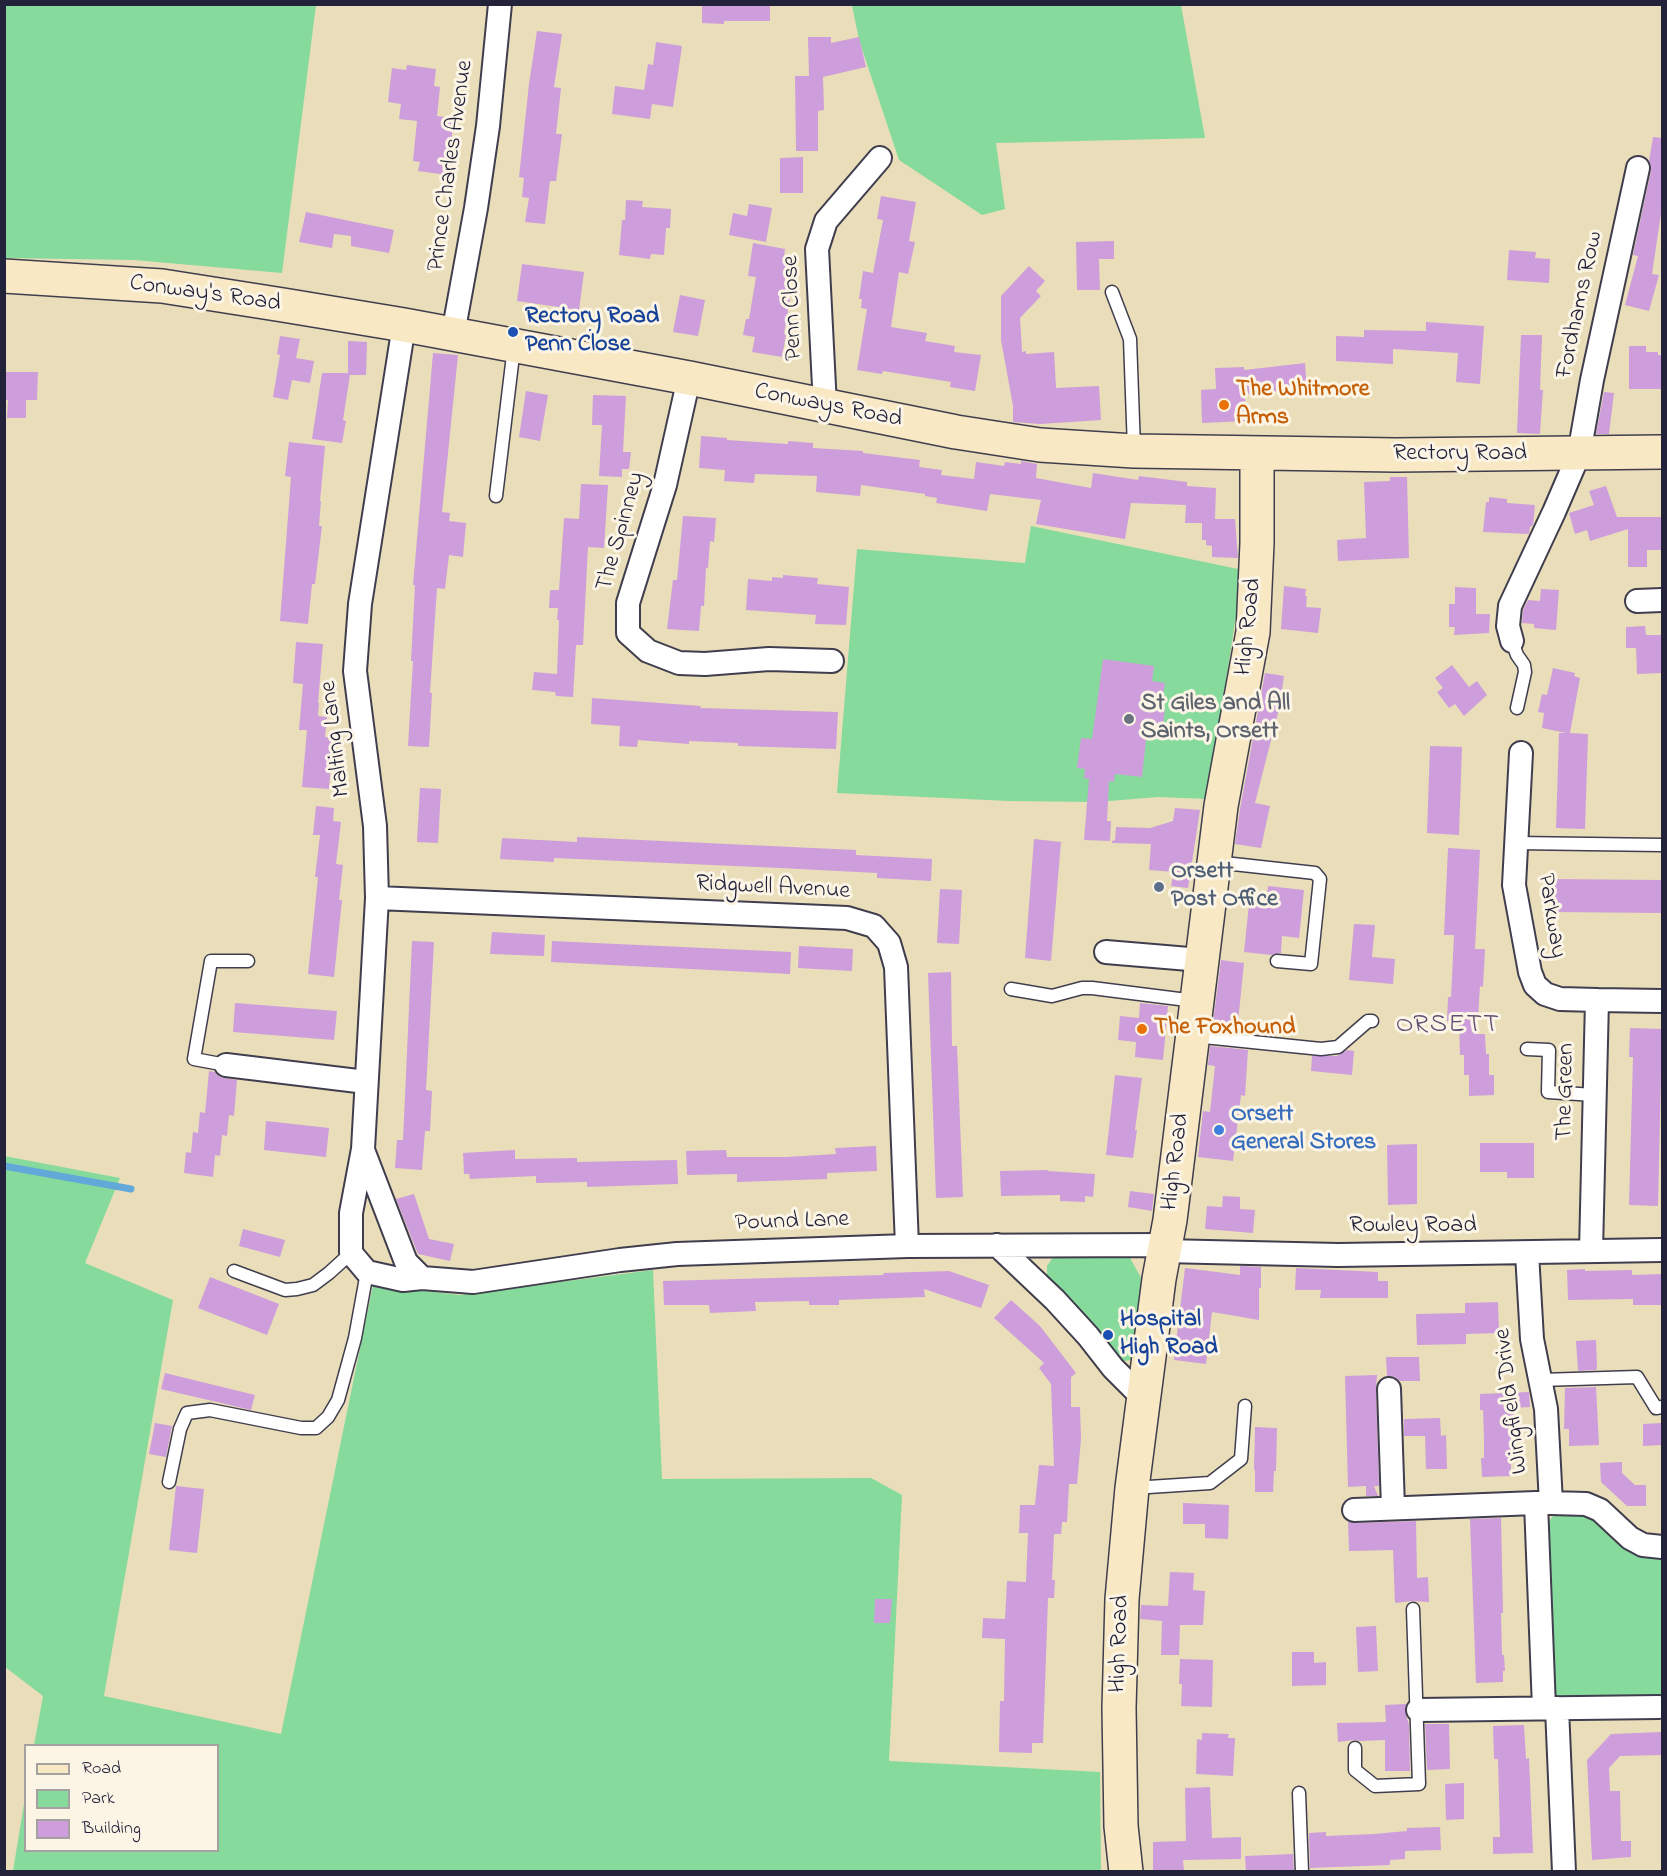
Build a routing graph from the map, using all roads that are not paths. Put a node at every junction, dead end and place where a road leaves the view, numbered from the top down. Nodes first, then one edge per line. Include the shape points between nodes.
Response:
1 (500, 4) edge
2 (880, 158) dead end
3 (1638, 168) dead end
4 (4, 276) edge
5 (1112, 292) dead end
6 (404, 325) junction
7 (453, 334) junction
8 (514, 346) junction
9 (689, 378) junction
10 (825, 406) junction
11 (1134, 451) junction
12 (1662, 452) edge
13 (1257, 453) junction
14 (1579, 454) junction
15 (496, 496) dead end
16 (1662, 600) edge
17 (1637, 601) dead end
18 (1512, 641) joint
19 (832, 661) dead end
20 (1517, 708) dead end
21 (1521, 753) dead end
22 (1516, 843) junction
23 (1662, 845) edge
24 (1214, 862) junction
25 (377, 898) junction
26 (1106, 952) dead end
27 (1201, 960) junction
28 (248, 961) dead end
29 (1277, 961) dead end
30 (1011, 990) dead end
31 (1597, 1000) junction
32 (1196, 1001) junction
33 (1662, 1001) edge
34 (1372, 1021) dead end
35 (1192, 1036) junction
36 (1527, 1049) dead end
37 (226, 1065) joint
38 (366, 1082) junction
39 (1594, 1095) junction
40 (363, 1149) junction
41 (997, 1245) junction
42 (907, 1246) junction
43 (1164, 1248) junction
44 (1662, 1250) edge
45 (1591, 1251) junction
46 (351, 1253) junction
47 (1527, 1253) junction
48 (234, 1271) dead end
49 (367, 1272) junction
50 (422, 1278) junction
51 (1541, 1380) junction
52 (1389, 1389) dead end
53 (1144, 1399) junction
54 (1245, 1406) dead end
55 (1662, 1407) edge
56 (169, 1482) dead end
57 (1132, 1488) junction
58 (1543, 1503) junction
59 (1393, 1508) junction
60 (1354, 1510) dead end
61 (1662, 1547) edge
62 (1413, 1609) dead end
63 (1550, 1708) junction
64 (1418, 1710) junction
65 (1661, 1710) edge
66 (1355, 1748) dead end
67 (1299, 1793) dead end
68 (1126, 1872) edge
69 (1302, 1872) edge
70 (1564, 1872) edge

1 - 7 street, Prince Charles Avenue via 482,173
2 - 10 street, Penn Close via 826,221 817,249
3 - 14 street, Fordhams Row
4 - 6 main road, Conway's Road via 162,286
5 - 11 lane via 1130,339
6 - 7 main road, Conways Road
6 - 25 street, Malting Lane via 360,604 355,671 375,826
7 - 8 main road, Conways Road
8 - 9 main road, Conways Road
8 - 15 lane
9 - 10 main road, Conways Road
9 - 19 street, The Spinney via 665,485 628,603 628,633 648,651 679,663 769,658
10 - 11 main road, Conways Road via 1040,445
11 - 13 main road, Conways Road
12 - 14 main road, Rectory Road
13 - 14 main road, Rectory Road
13 - 24 main road, High Road via 1253,632
14 - 18 street, Fordhams Row via 1510,606 1508,626
16 - 17 street
18 - 20 lane via 1525,672
21 - 22 street, Parkway
22 - 23 lane
22 - 31 street, Parkway via 1514,885 1535,985 1560,999
24 - 27 main road, High Road
24 - 29 lane via 1316,873 1320,879 1311,964
25 - 38 street, Malting Lane
25 - 42 street, Ridgwell Avenue via 847,918 874,926 889,943 896,967
26 - 27 street
27 - 32 main road, High Road
28 - 37 lane via 212,960 194,1059
30 - 32 lane via 1052,996 1092,988
31 - 33 street
31 - 39 street, The Green
32 - 35 main road, High Road
34 - 35 lane via 1338,1047 1321,1049
35 - 43 main road, High Road
36 - 39 lane via 1549,1050 1548,1092
37 - 38 street
38 - 40 street, Malting Lane
39 - 45 street, The Green
40 - 46 street, Malting Lane via 351,1213
40 - 50 street, Malting Lane via 406,1262
41 - 42 street, Pound Lane
41 - 43 street, Pound Lane
41 - 53 street via 1055,1300
42 - 50 street, Pound Lane via 677,1254 473,1282
43 - 47 street, Rowley Road via 1338,1255
43 - 53 main road, High Road
44 - 45 street, Rowley Road
45 - 47 street, Rowley Road
46 - 48 lane via 313,1285 297,1289 285,1290
46 - 49 street
47 - 51 street, Wingfield Drive via 1532,1339
49 - 50 street, Pound Lane via 403,1280
49 - 56 lane via 355,1338 338,1400 328,1417 316,1428 302,1428 210,1410 187,1413
51 - 55 lane via 1638,1377 1656,1408
51 - 58 street, Wingfield Drive via 1546,1409
52 - 59 street
53 - 57 main road, High Road
54 - 57 lane via 1241,1459 1210,1483
57 - 68 main road, High Road via 1122,1599 1119,1708 1121,1826
58 - 59 street
58 - 61 street via 1586,1504 1600,1510 1630,1538 1643,1545
58 - 63 street, Wingfield Drive
59 - 60 street
62 - 64 lane
63 - 64 street
63 - 65 street
63 - 70 street, Wingfield Drive
64 - 66 lane via 1419,1784 1375,1786 1355,1770
67 - 69 lane

